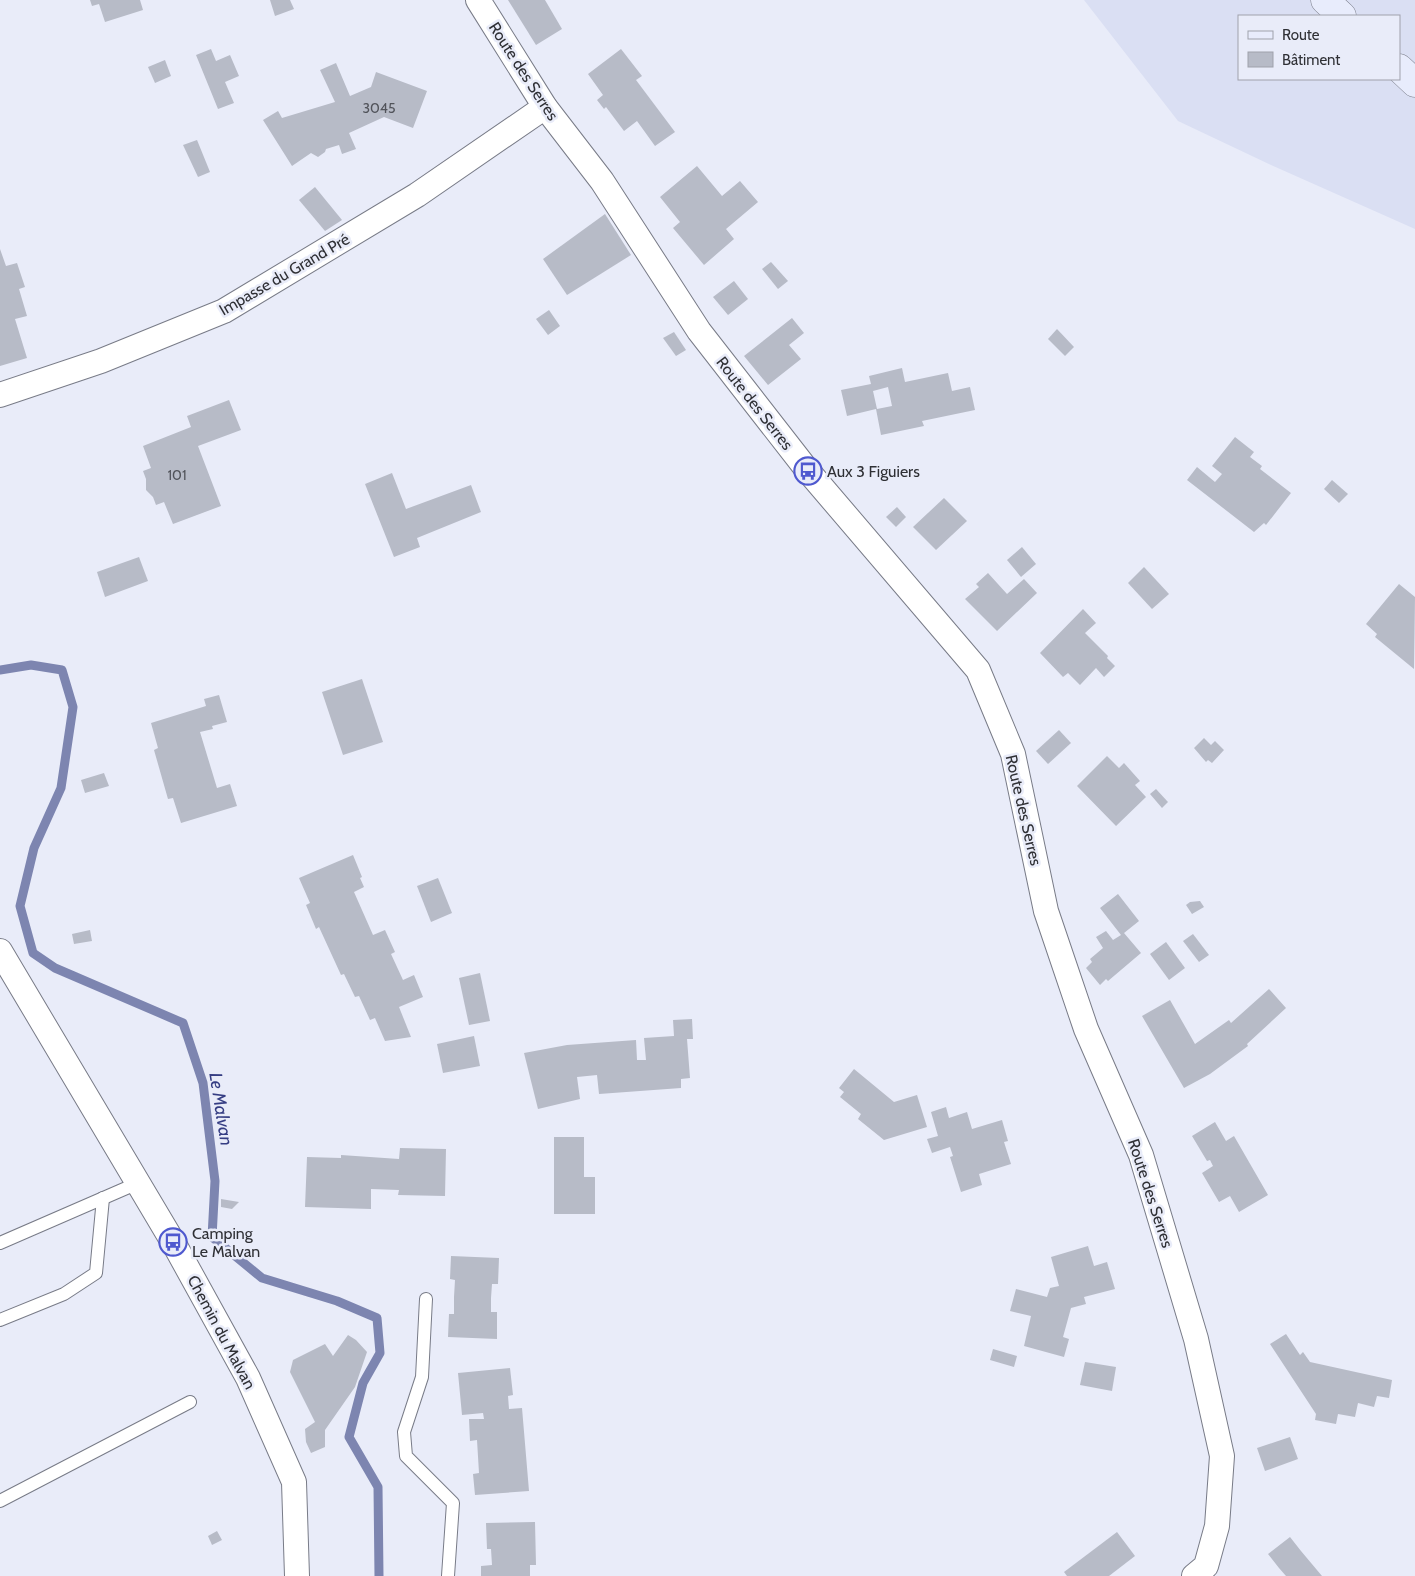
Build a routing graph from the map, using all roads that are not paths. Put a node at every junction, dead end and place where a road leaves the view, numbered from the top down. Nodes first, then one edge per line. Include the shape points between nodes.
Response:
1 (478, 0) edge
2 (1324, 0) edge
3 (1341, 15) edge
4 (1400, 69) edge
5 (1415, 82) edge
6 (545, 107) junction
7 (0, 395) edge
8 (0, 951) edge
9 (138, 1183) junction
10 (104, 1198) junction
11 (0, 1243) edge
12 (426, 1299) dead end
13 (0, 1320) edge
14 (190, 1402) dead end
15 (0, 1501) edge
16 (297, 1576) edge
17 (448, 1576) edge
18 (1194, 1576) edge

1 - 6 street, Route des Serres
2 - 3 main road
4 - 5 main road
6 - 7 street, Impasse du Grand Pré via 417,195 224,311 101,361
6 - 18 street, Route des Serres via 602,181 699,331 808,471 978,670 1013,754 1046,911 1086,1029 1141,1155 1196,1339 1222,1456 1217,1526 1206,1566
8 - 9 street, Chemin du Malvan
9 - 10 lane
9 - 16 street, Chemin du Malvan via 248,1378 294,1482
10 - 11 lane
10 - 13 lane via 96,1273 64,1294
12 - 17 lane via 422,1378 404,1432 406,1456 453,1504
14 - 15 lane

